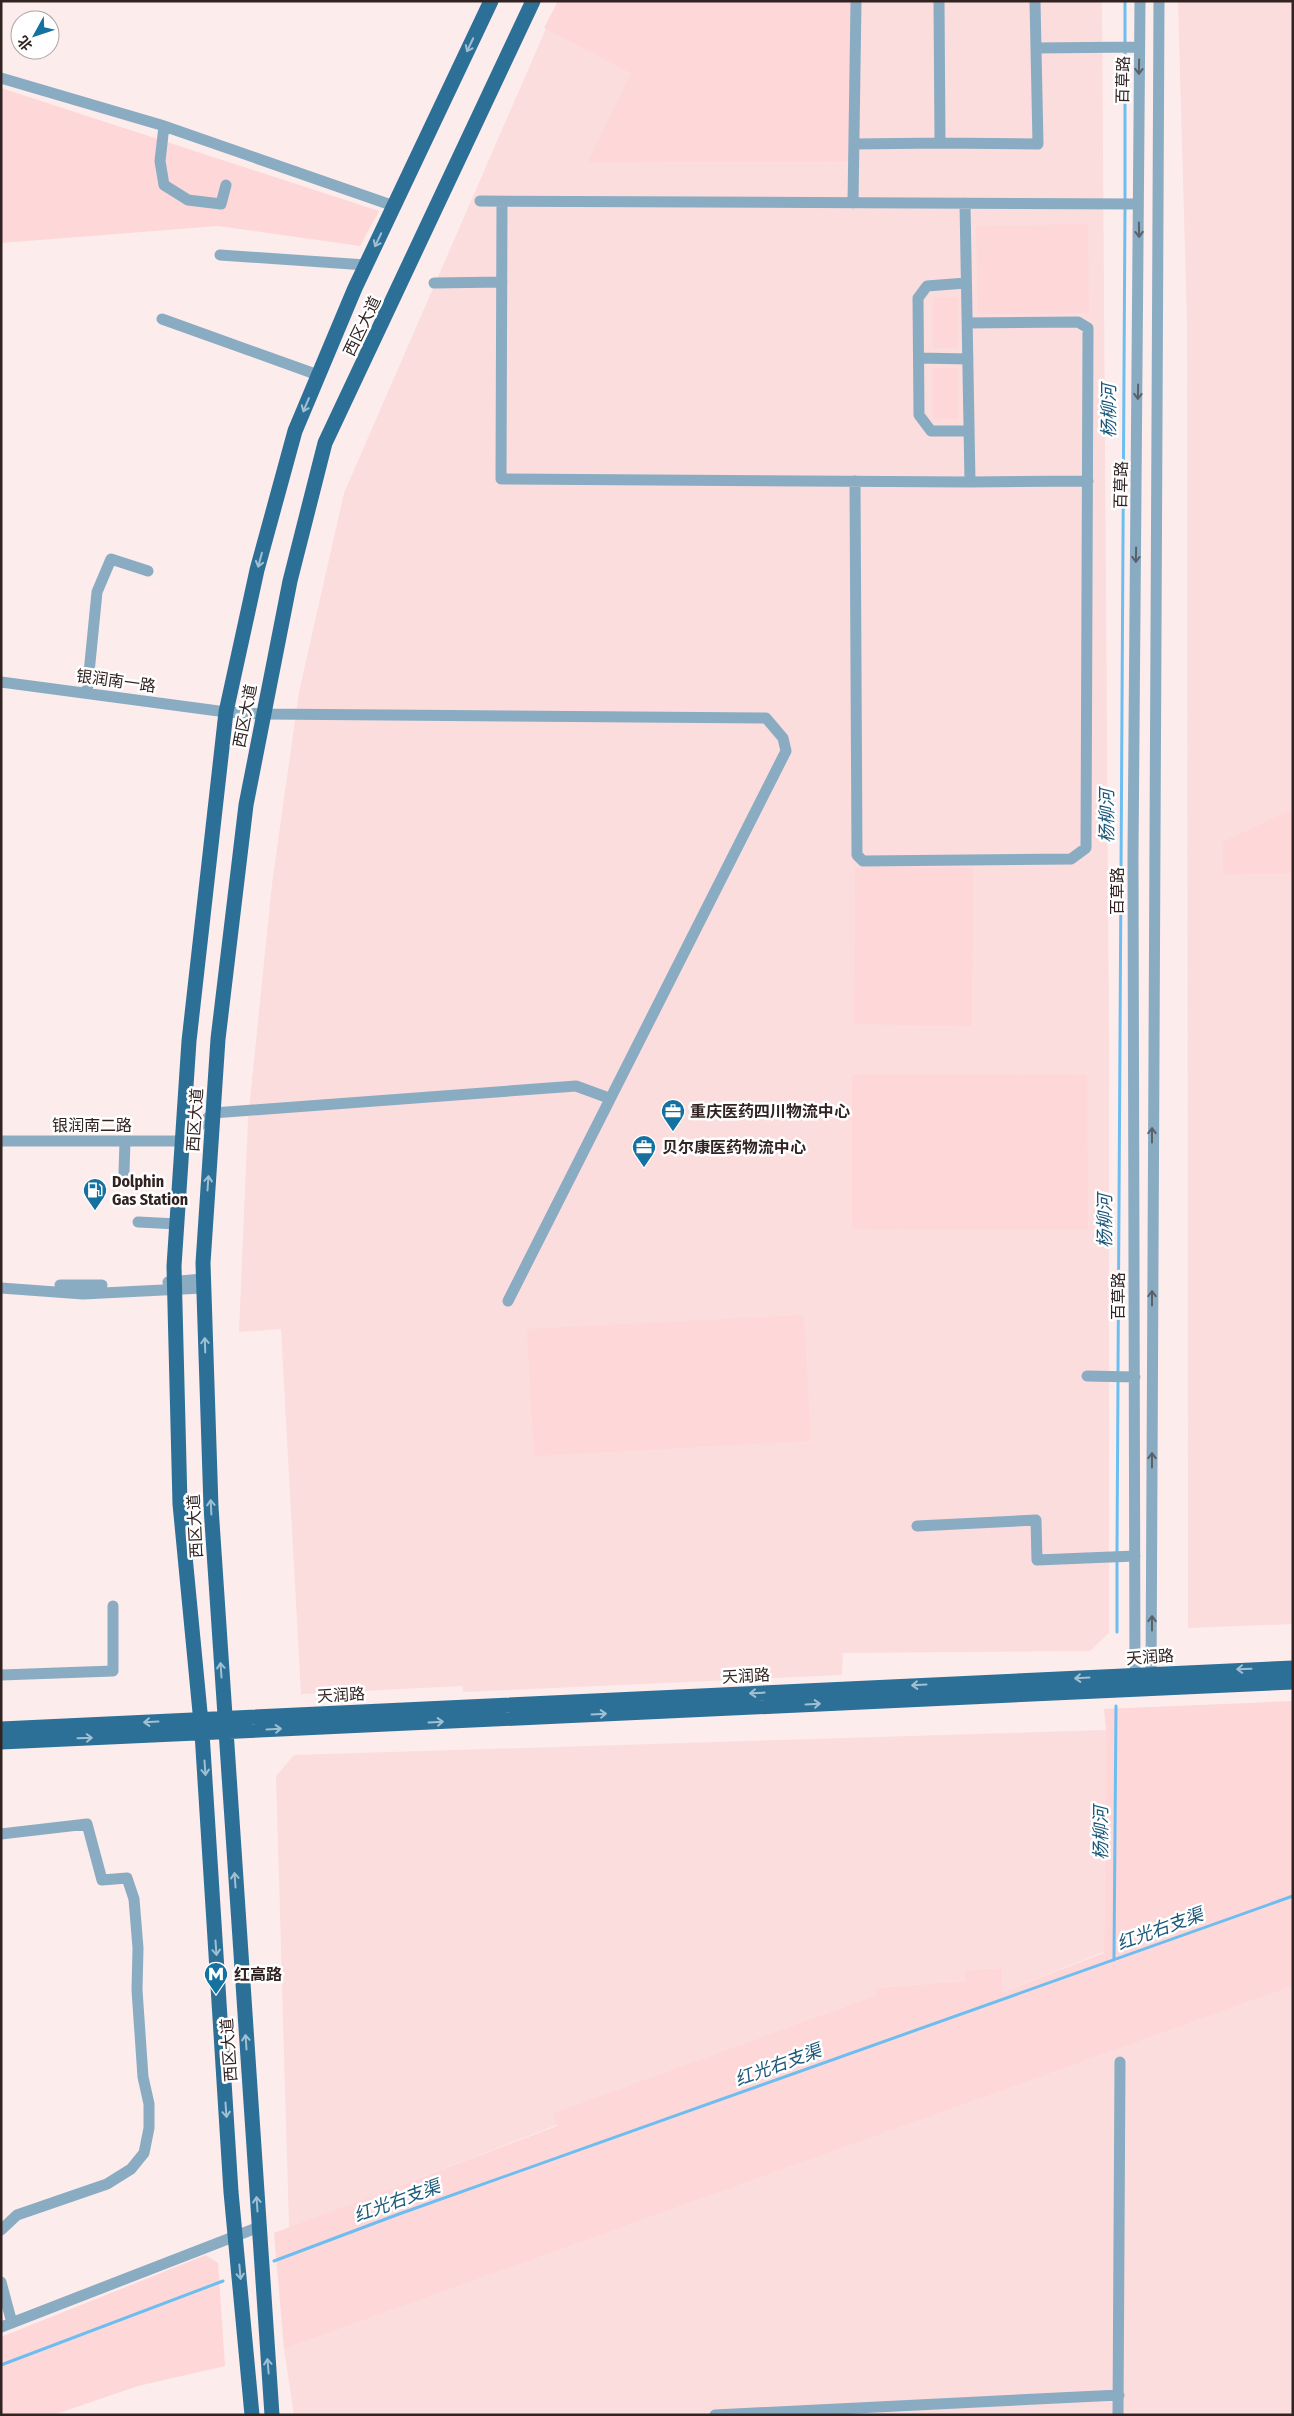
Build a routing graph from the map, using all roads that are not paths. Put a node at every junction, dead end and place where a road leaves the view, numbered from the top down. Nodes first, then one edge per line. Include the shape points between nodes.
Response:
1 (491, 1) edge
2 (533, 1) edge
3 (856, 1) edge
4 (939, 1) edge
5 (1035, 1) edge
6 (1140, 1) edge
7 (1159, 1) edge
8 (1130, 47) junction
9 (1036, 48) junction
10 (1, 78) edge
11 (164, 126) junction
12 (940, 143) junction
13 (854, 144) junction
14 (226, 186) dead end
15 (480, 202) dead end
16 (502, 202) junction
17 (853, 203) junction
18 (965, 203) junction
19 (1129, 204) junction
20 (394, 206) junction
21 (220, 254) dead end
22 (366, 265) junction
23 (502, 282) junction
24 (434, 283) dead end
25 (966, 283) junction
26 (162, 319) dead end
27 (967, 323) junction
28 (919, 358) junction
29 (968, 359) junction
30 (318, 375) junction
31 (969, 431) junction
32 (855, 481) junction
33 (1088, 481) junction
34 (970, 482) junction
35 (148, 571) dead end
36 (1, 682) edge
37 (87, 693) junction
38 (226, 712) junction
39 (263, 714) junction
40 (609, 1101) junction
41 (213, 1113) junction
42 (125, 1141) junction
43 (182, 1141) junction
44 (1, 1142) edge
45 (124, 1172) dead end
46 (138, 1222) dead end
47 (177, 1224) junction
48 (1, 1280) edge
49 (203, 1283) junction
50 (175, 1285) junction
51 (1, 1288) edge
52 (508, 1301) dead end
53 (1087, 1376) dead end
54 (1135, 1378) junction
55 (917, 1526) dead end
56 (1135, 1556) junction
57 (113, 1606) dead end
58 (1293, 1668) edge
59 (1152, 1673) junction
60 (1, 1675) edge
61 (1293, 1682) edge
62 (1140, 1685) junction
63 (1, 1719) edge
64 (225, 1725) junction
65 (201, 1726) junction
66 (1, 1729) edge
67 (63, 1733) junction
68 (1, 1742) edge
69 (1, 1750) edge
70 (1, 1834) edge
71 (1120, 2062) dead end
72 (259, 2227) junction
73 (1, 2230) edge
74 (236, 2234) junction
75 (1, 2282) edge
76 (6, 2325) edge
77 (1119, 2396) junction
78 (252, 2415) edge
79 (272, 2415) edge
80 (715, 2415) edge
81 (1118, 2415) edge

1 -> 20 main road, 西区大道
2 - 39 main road, 西区大道 via 325,443 290,581
3 - 13 street
4 - 12 street
5 - 9 street
6 - 8 street, 百草路
59 -> 7 street
8 - 9 street
8 -> 19 street, 百草路
9 - 12 street via 1038,144
10 - 11 street
11 - 14 street via 160,160 164,185 188,200 221,204
11 - 20 street
12 - 13 street
13 - 17 street
15 - 16 street
16 - 17 street
16 - 23 street
17 - 18 street
18 - 19 street
18 - 25 street
19 -> 54 street, 百草路
20 -> 22 main road, 西区大道
21 - 22 street
22 - 30 main road, 西区大道
23 - 24 street
23 - 32 street via 501,479
25 - 27 street
25 - 28 street via 927,286 918,298
26 - 30 street
27 - 29 street
27 - 33 street via 1078,322 1088,328
28 - 29 street
28 - 31 street via 920,414 931,431
29 - 31 street
30 -> 38 main road, 西区大道 via 295,431 258,570
31 - 34 street
32 - 33 street via 856,855 863,861 1071,859 1086,848
32 - 34 street
33 - 34 street
35 - 37 street via 111,559 97,592
36 - 37 street, 银润南一路
37 - 38 street, 银润南一路
38 - 39 street, 银润南一路
38 - 43 main road, 西区大道 via 189,1041
39 - 40 street, 银润南一路 via 766,718 783,738 786,751
39 - 41 main road, 西区大道 via 246,806 218,1039
40 - 41 street via 576,1086
40 - 52 street, 银润南一路
41 - 43 street
49 -> 41 main road, 西区大道
42 - 43 street, 银润南二路
42 - 44 street, 银润南二路
42 - 45 street
43 - 47 main road, 西区大道
46 - 47 street
47 - 50 main road, 西区大道
48 - 50 street via 47,1285
49 - 50 street
64 -> 49 main road, 西区大道 via 211,1508
50 - 51 street via 83,1294
50 - 65 main road, 西区大道 via 180,1504
53 - 54 street
54 - 56 street, 百草路
55 - 56 street via 1036,1520 1037,1560
56 - 62 street, 百草路
57 - 60 street via 113,1671
58 -> 59 main road, 天润路
59 - 62 main road, 天润路
61 - 62 main road, 天润路
62 - 64 main road, 天润路
63 - 67 main road
64 - 65 main road
72 -> 64 main road, 西区大道
65 - 67 main road
65 -> 74 main road, 西区大道
66 - 67 main road
67 - 68 main road
67 - 69 main road
70 - 73 street via 87,1824 102,1880 127,1878 134,1899 137,1990 149,2112 144,2153 131,2169 107,2184 17,2215
71 - 77 street
72 - 74 street
79 -> 72 main road, 西区大道
74 - 76 street
74 -> 78 main road, 西区大道
75 - 76 street
77 - 80 street
77 - 81 street

